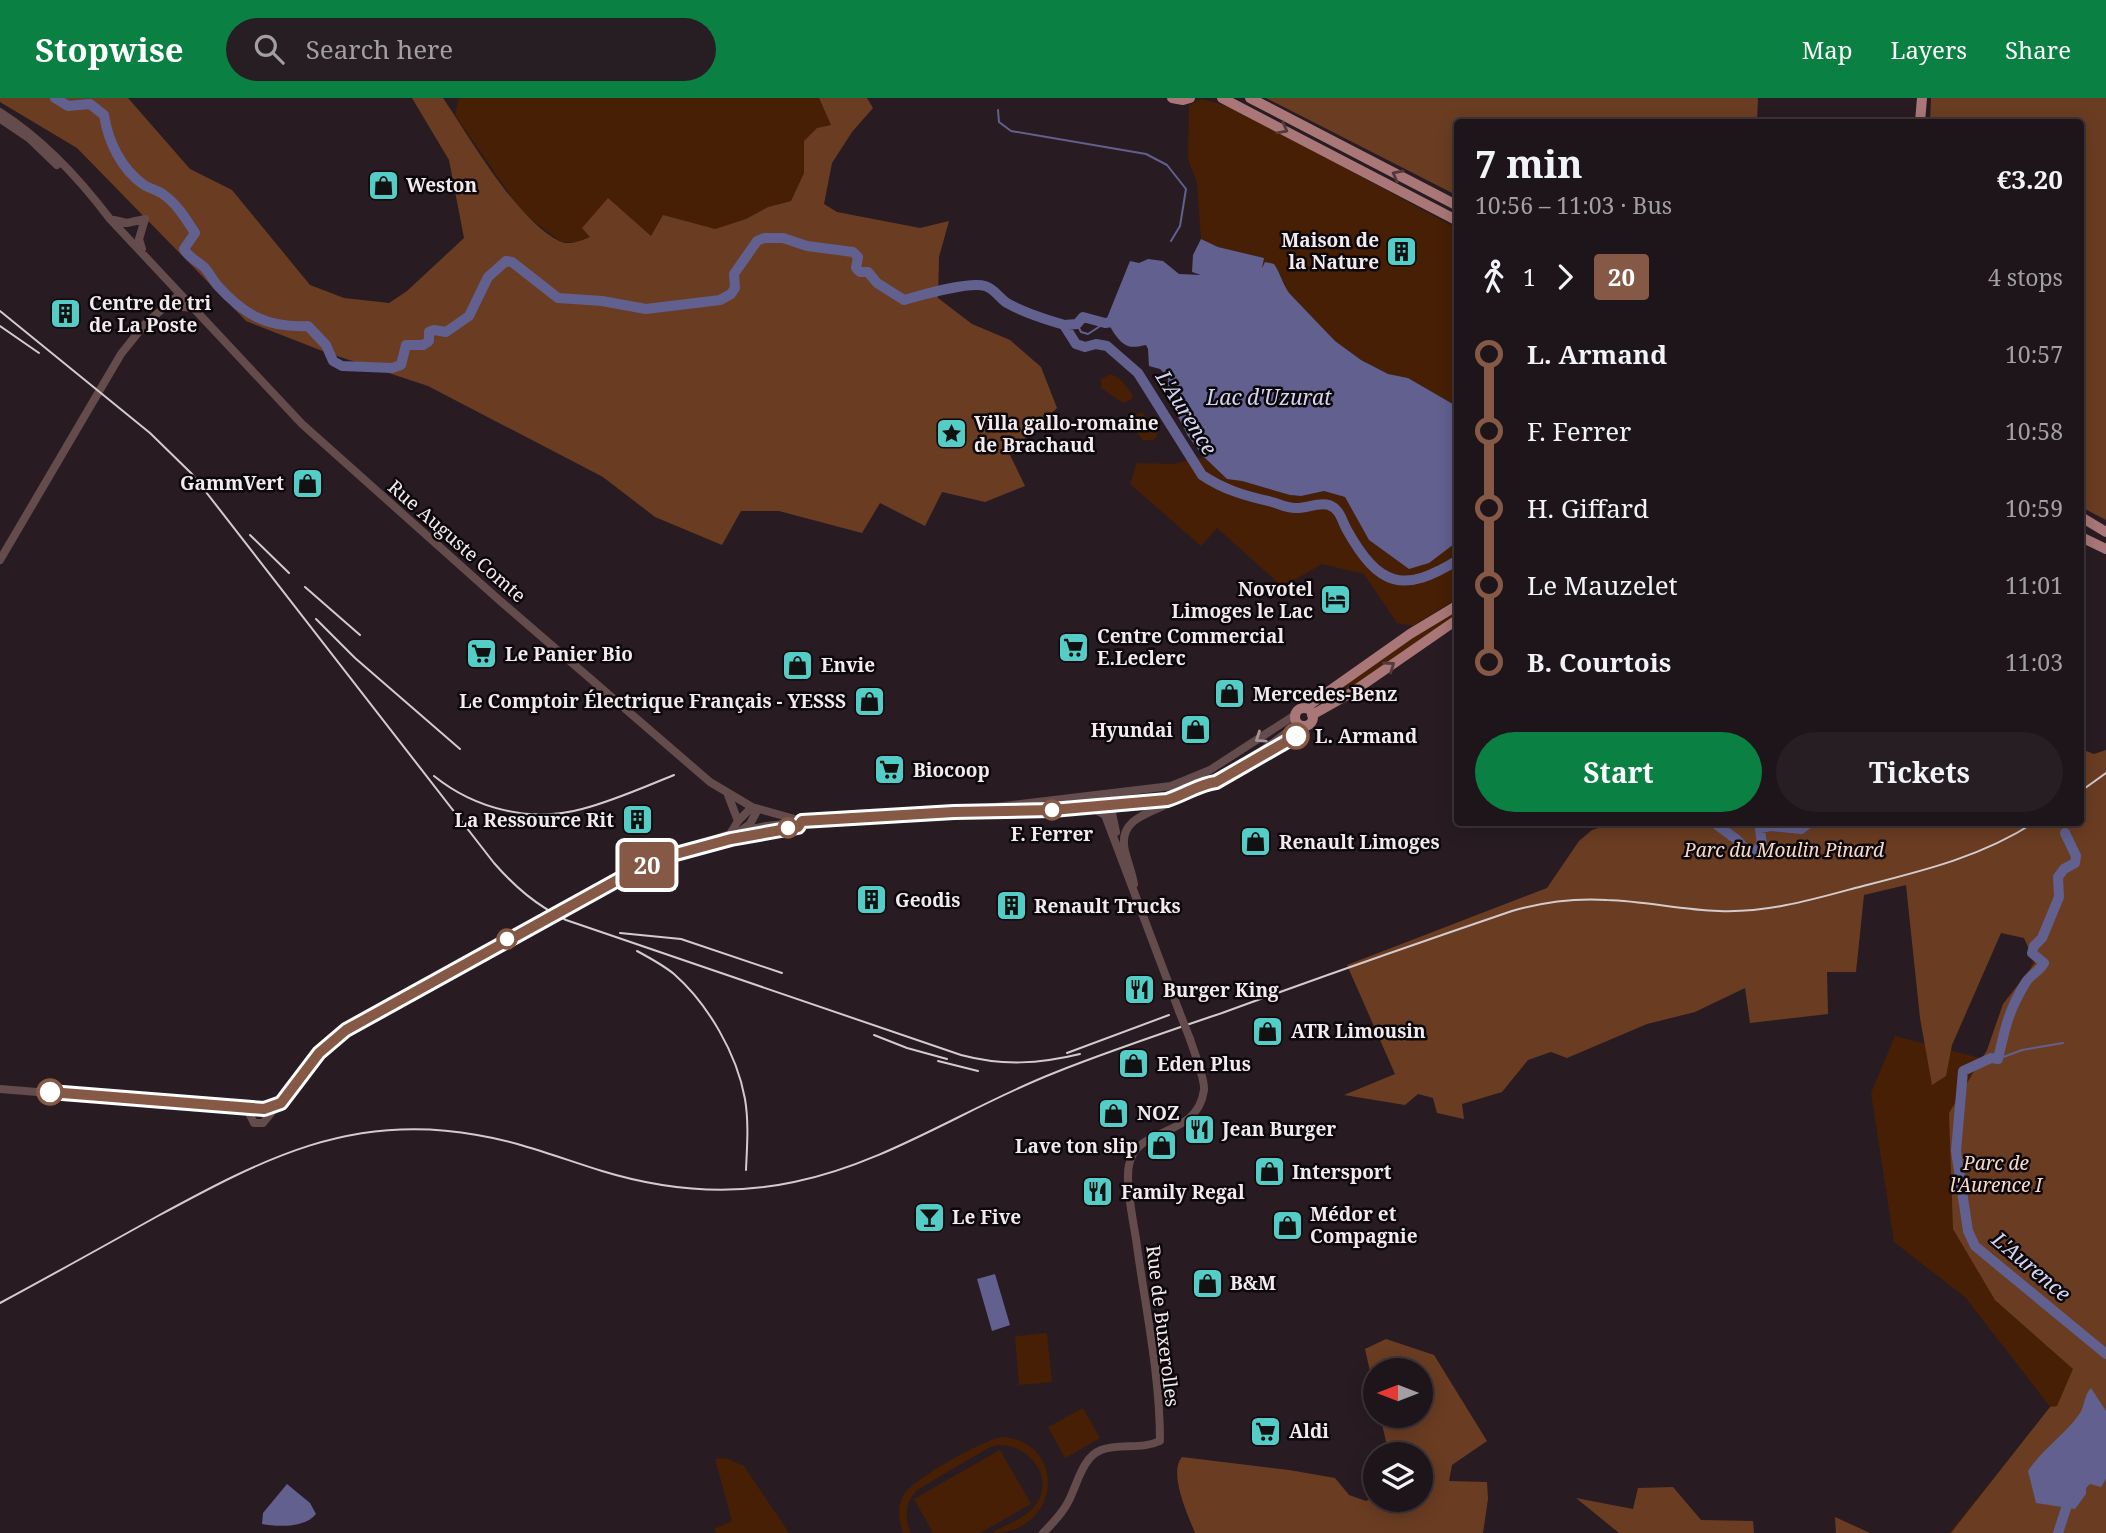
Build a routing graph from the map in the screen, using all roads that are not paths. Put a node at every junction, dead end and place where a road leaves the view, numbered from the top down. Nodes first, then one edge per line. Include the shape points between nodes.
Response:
1 (1172, 98) edge
2 (1191, 98) edge
3 (1222, 98) edge
4 (1250, 98) edge
5 (1924, 98) edge
6 (0, 112) edge
7 (0, 118) edge
8 (1920, 119) edge
9 (1925, 119) edge
10 (1454, 204) edge
11 (103, 210) junction
12 (1454, 218) edge
13 (110, 219) junction
14 (145, 255) junction
15 (165, 278) junction
16 (180, 294) junction
17 (194, 308) junction
18 (163, 309) junction
19 (2084, 519) edge
20 (2084, 525) edge
21 (2106, 534) edge
22 (2084, 539) edge
23 (2106, 549) edge
24 (0, 560) edge
25 (1454, 607) edge
26 (1454, 622) edge
27 (1309, 711) junction
28 (1296, 720) junction
29 (1102, 793) junction
30 (728, 795) junction
31 (1183, 795) junction
32 (1110, 806) junction
33 (1089, 807) junction
34 (755, 808) junction
35 (1079, 808) junction
36 (954, 812) junction
37 (738, 821) junction
38 (802, 821) junction
39 (733, 834) junction
40 (1117, 846) junction
41 (1136, 901) junction
42 (0, 1089) edge
43 (250, 1111) junction
44 (266, 1112) junction
45 (1043, 1533) edge

1 - 2 main road
3 -> 12 main road
10 -> 4 main road
5 - 8 main road
5 - 9 main road
6 - 11 street via 34,135
7 - 11 street via 30,139
11 - 13 street, Rue Auguste Comte
13 - 14 street, Rue Auguste Comte
13 - 14 street via 127,223 145,219 139,239
14 - 15 street, Rue Auguste Comte
15 - 16 street, Rue Auguste Comte
15 - 18 street via 169,293
16 - 17 street, Rue Auguste Comte
16 - 18 street
17 - 18 street
17 - 30 street, Rue Auguste Comte via 330,450
18 - 24 street via 121,354
19 - 21 main road
20 - 21 main road
22 - 23 main road
25 - 27 main road via 1410,634
27 -> 26 main road via 1350,693
27 - 28 main road via 1297,710
27 - 28 main road via 1309,724
28 -> 29 street via 1210,770 1171,786
28 - 31 street via 1235,767
29 - 32 street
29 - 35 street
29 - 36 street
30 - 34 street, Rue Auguste Comte
30 - 37 street
31 - 32 street
31 - 41 street via 1138,817 1124,833
32 - 33 street
32 - 40 street
33 - 35 street
33 - 40 street via 1105,815
34 - 37 street
34 - 38 street, Rue Auguste Comte
34 - 39 street via 750,824
35 - 36 street
36 - 38 street
37 - 39 street
38 - 39 street
39 - 44 street, bridge via 651,863 346,1030 319,1053 281,1103
40 - 41 street
41 - 45 street, Rue de Buxerolles, bridge via 1190,1039 1204,1089 1188,1121 1140,1144 1129,1164 1160,1441 1101,1450 1093,1456 1059,1518
42 - 43 street
43 - 44 street via 258,1107
43 - 44 street via 252,1121 258,1124 265,1122

